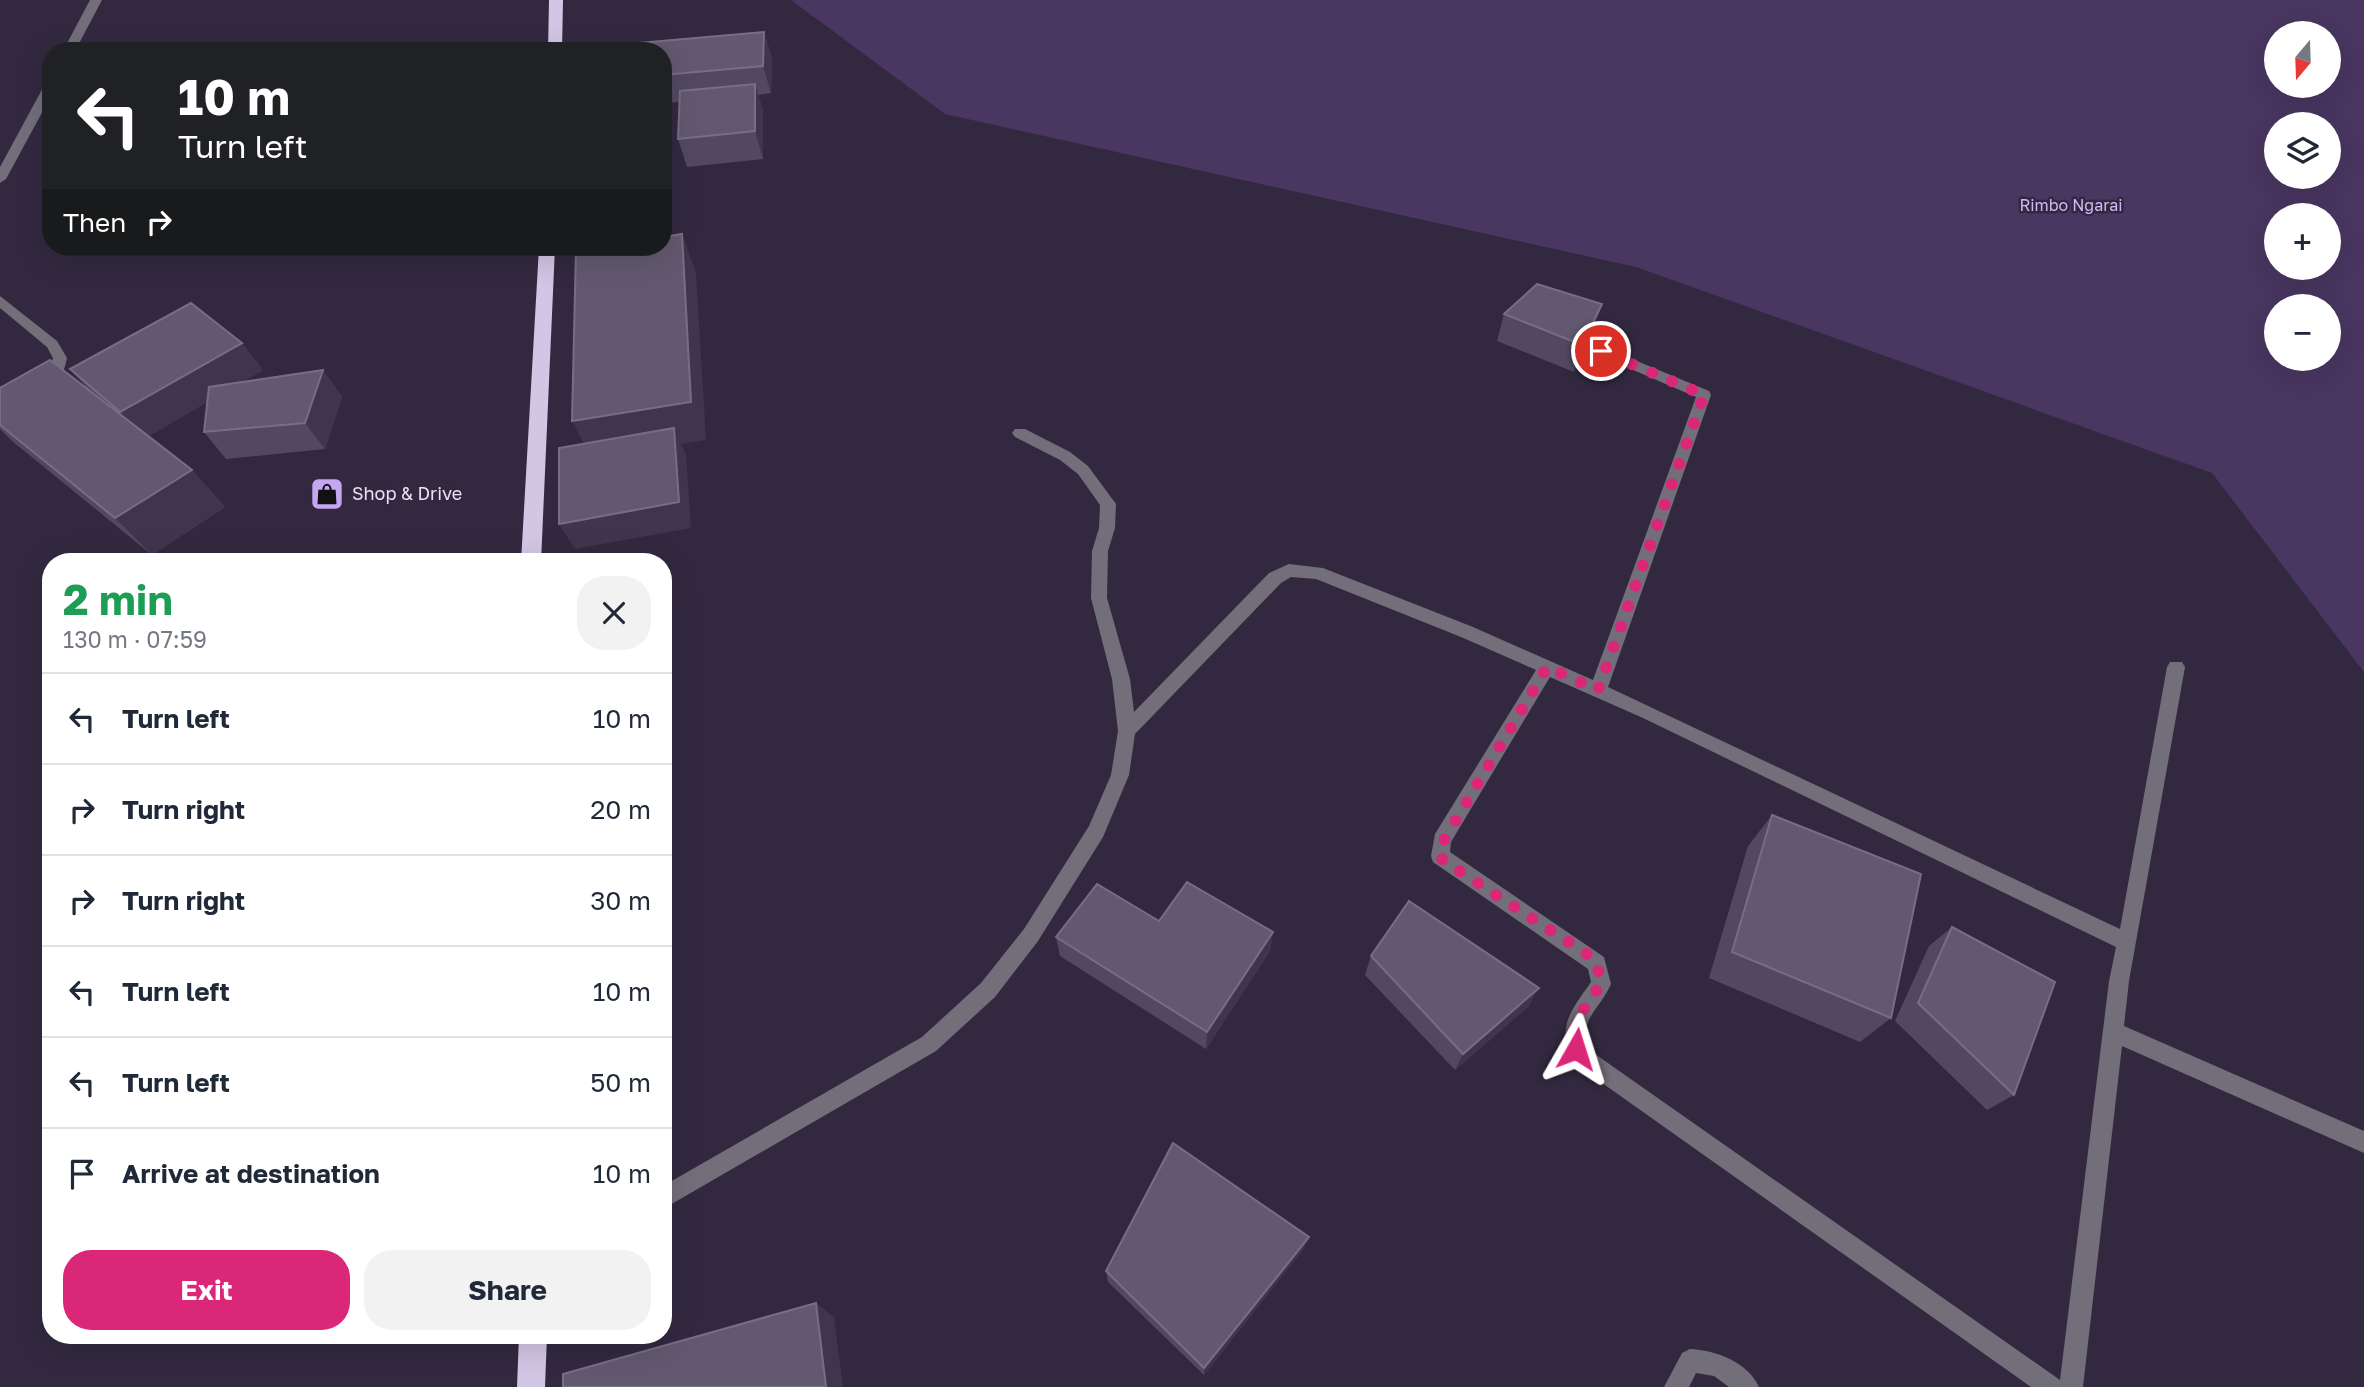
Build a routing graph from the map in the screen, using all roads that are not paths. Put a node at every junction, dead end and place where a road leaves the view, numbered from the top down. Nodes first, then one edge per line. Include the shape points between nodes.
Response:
1 (96, 0) edge
2 (556, 0) edge
3 (74, 42) edge
4 (555, 42) edge
5 (42, 101) edge
6 (0, 179) edge
7 (547, 256) edge
8 (0, 301) edge
9 (1601, 351) dead end
10 (33, 395) edge
11 (1020, 433) dead end
12 (531, 553) edge
13 (1547, 667) junction
14 (2176, 667) dead end
15 (1598, 690) junction
16 (1127, 731) junction
17 (2127, 942) junction
18 (2114, 1032) junction
19 (2364, 1142) edge
20 (672, 1193) edge
21 (533, 1344) edge
22 (531, 1387) edge
23 (1676, 1387) edge
24 (1747, 1387) edge
25 (2051, 1387) edge
26 (2071, 1387) edge

1 - 3 street
2 - 4 highway
5 - 6 street
7 - 12 highway
8 - 10 street via 52,344 60,358 56,374
9 - 15 street via 1702,400
11 - 16 street via 1083,470 1108,504 1099,598 1121,679
13 - 15 street
13 - 16 street via 1349,585 1317,573 1289,570 1245,607
13 - 25 street via 1442,840 1440,856 1597,964 1601,984 1575,1022 1576,1049 1587,1061
14 - 17 street
15 - 17 street
16 - 20 street via 1120,775 1096,831 1031,935 988,989 929,1044
17 - 18 street
18 - 19 street
18 - 26 street
21 - 22 highway
23 - 24 street via 1690,1361 1729,1369

